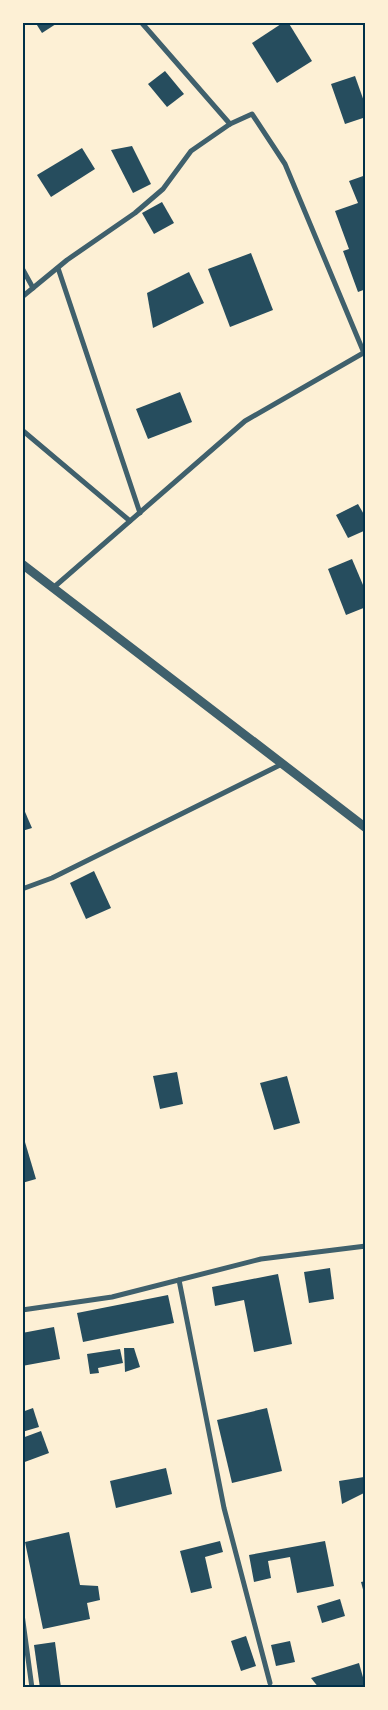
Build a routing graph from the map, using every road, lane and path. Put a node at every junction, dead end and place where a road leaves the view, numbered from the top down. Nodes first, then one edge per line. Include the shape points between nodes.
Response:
1 (141, 22) edge
2 (230, 124) junction
3 (22, 268) edge
4 (58, 268) junction
5 (33, 288) junction
6 (22, 297) edge
7 (365, 352) edge
8 (22, 430) edge
9 (140, 513) junction
10 (130, 521) junction
11 (22, 564) edge
12 (53, 588) junction
13 (282, 764) junction
14 (366, 828) edge
15 (22, 890) edge
16 (366, 1246) edge
17 (179, 1280) junction
18 (22, 1310) edge
19 (22, 1614) edge
20 (270, 1683) dead end
21 (32, 1688) edge

1 - 2 street
2 - 4 street via 191,151 156,195
2 - 7 street via 252,114 285,164
3 - 5 street
4 - 5 street
4 - 9 street
5 - 6 street
7 - 9 street via 245,421
8 - 10 street
9 - 10 street
10 - 12 street
11 - 12 street
12 - 13 street
13 - 14 street
13 - 15 street
16 - 17 street via 262,1259
17 - 18 street via 112,1297
17 - 20 street via 224,1508
19 - 21 street

